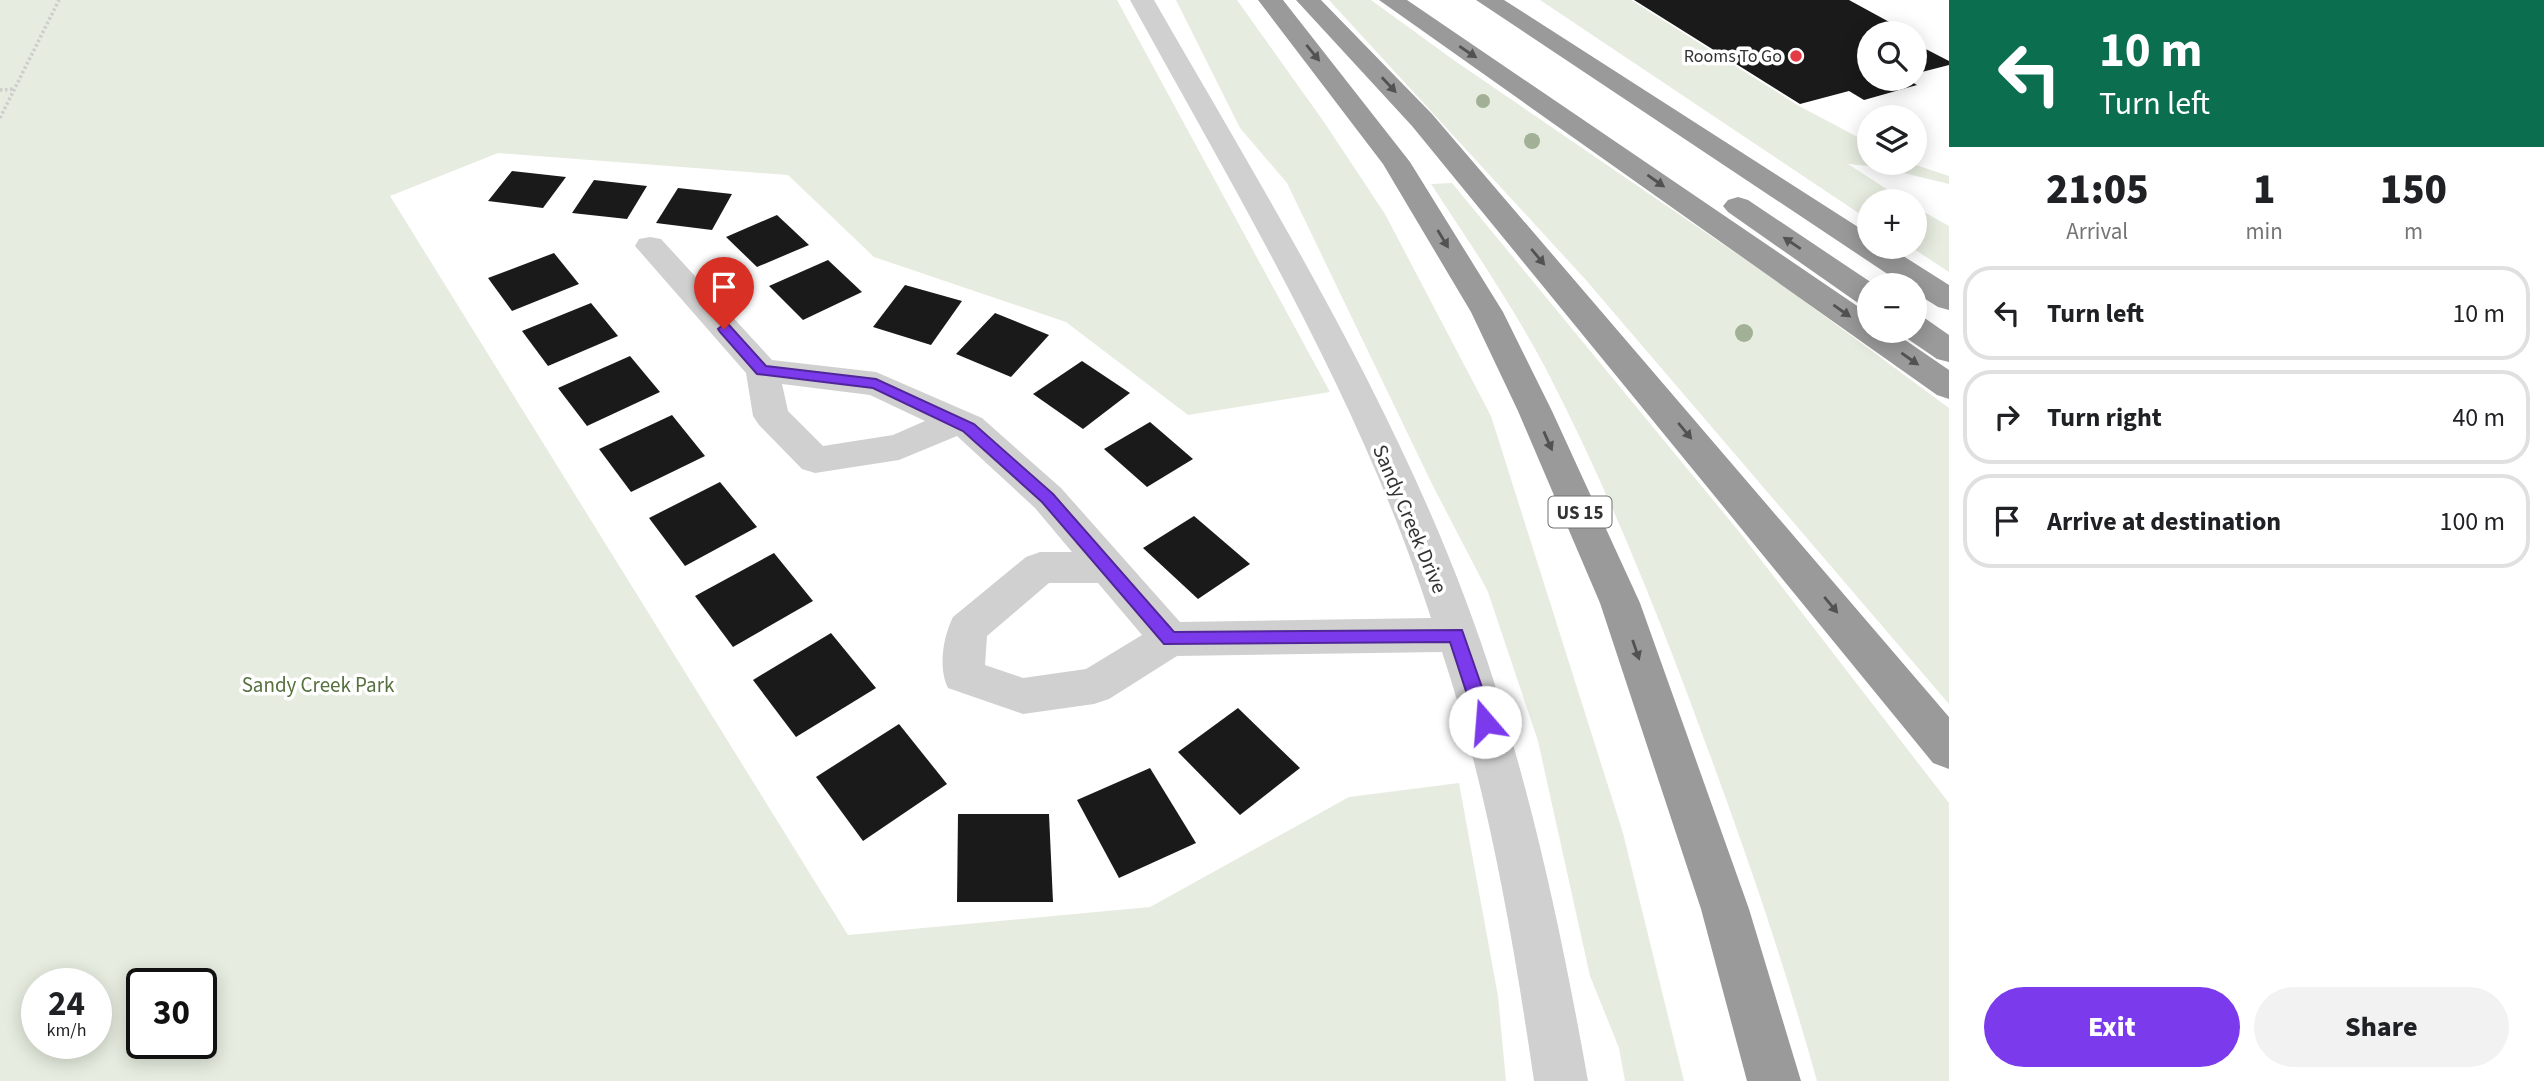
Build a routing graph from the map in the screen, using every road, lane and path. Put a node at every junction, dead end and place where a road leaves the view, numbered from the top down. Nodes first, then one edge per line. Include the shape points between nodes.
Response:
1 (59, 0) edge
2 (1142, 0) edge
3 (1270, 0) edge
4 (1308, 0) edge
5 (1391, 0) edge
6 (1434, 0) edge
7 (1488, 0) edge
8 (1513, 0) edge
9 (15, 89) junction
10 (0, 90) edge
11 (0, 118) edge
12 (1630, 133) dead end
13 (1721, 195) dead end
14 (1826, 219) junction
15 (649, 246) dead end
16 (1857, 288) edge
17 (1949, 300) edge
18 (1857, 322) edge
19 (1927, 336) edge
20 (1887, 343) edge
21 (1949, 351) edge
22 (762, 370) junction
23 (1949, 387) edge
24 (957, 422) junction
25 (1108, 567) junction
26 (1456, 635) junction
27 (1170, 639) junction
28 (1949, 749) edge
29 (1561, 1081) edge
30 (1774, 1081) edge

1 - 9 path
2 - 26 street, Sandy Creek Drive via 1357,397 1422,539
3 -> 30 highway, US 15 via 1395,162 1487,312 1535,411 1620,603 1726,909
4 -> 28 highway via 1422,120
5 -> 18 highway
6 - 12 highway
7 - 14 highway
8 - 14 highway
9 - 10 path
9 - 11 path
16 -> 13 highway
14 - 17 highway
15 - 22 street
19 - 21 highway
20 -> 23 highway
22 - 24 street via 876,384
22 - 24 street via 771,416 815,460 899,447
24 - 25 street via 969,427 1048,498
25 - 27 street
25 - 27 street via 1040,568 967,629 964,675 1023,696 1094,686
26 - 27 street
26 - 29 street, Sandy Creek Drive via 1492,744 1540,949

